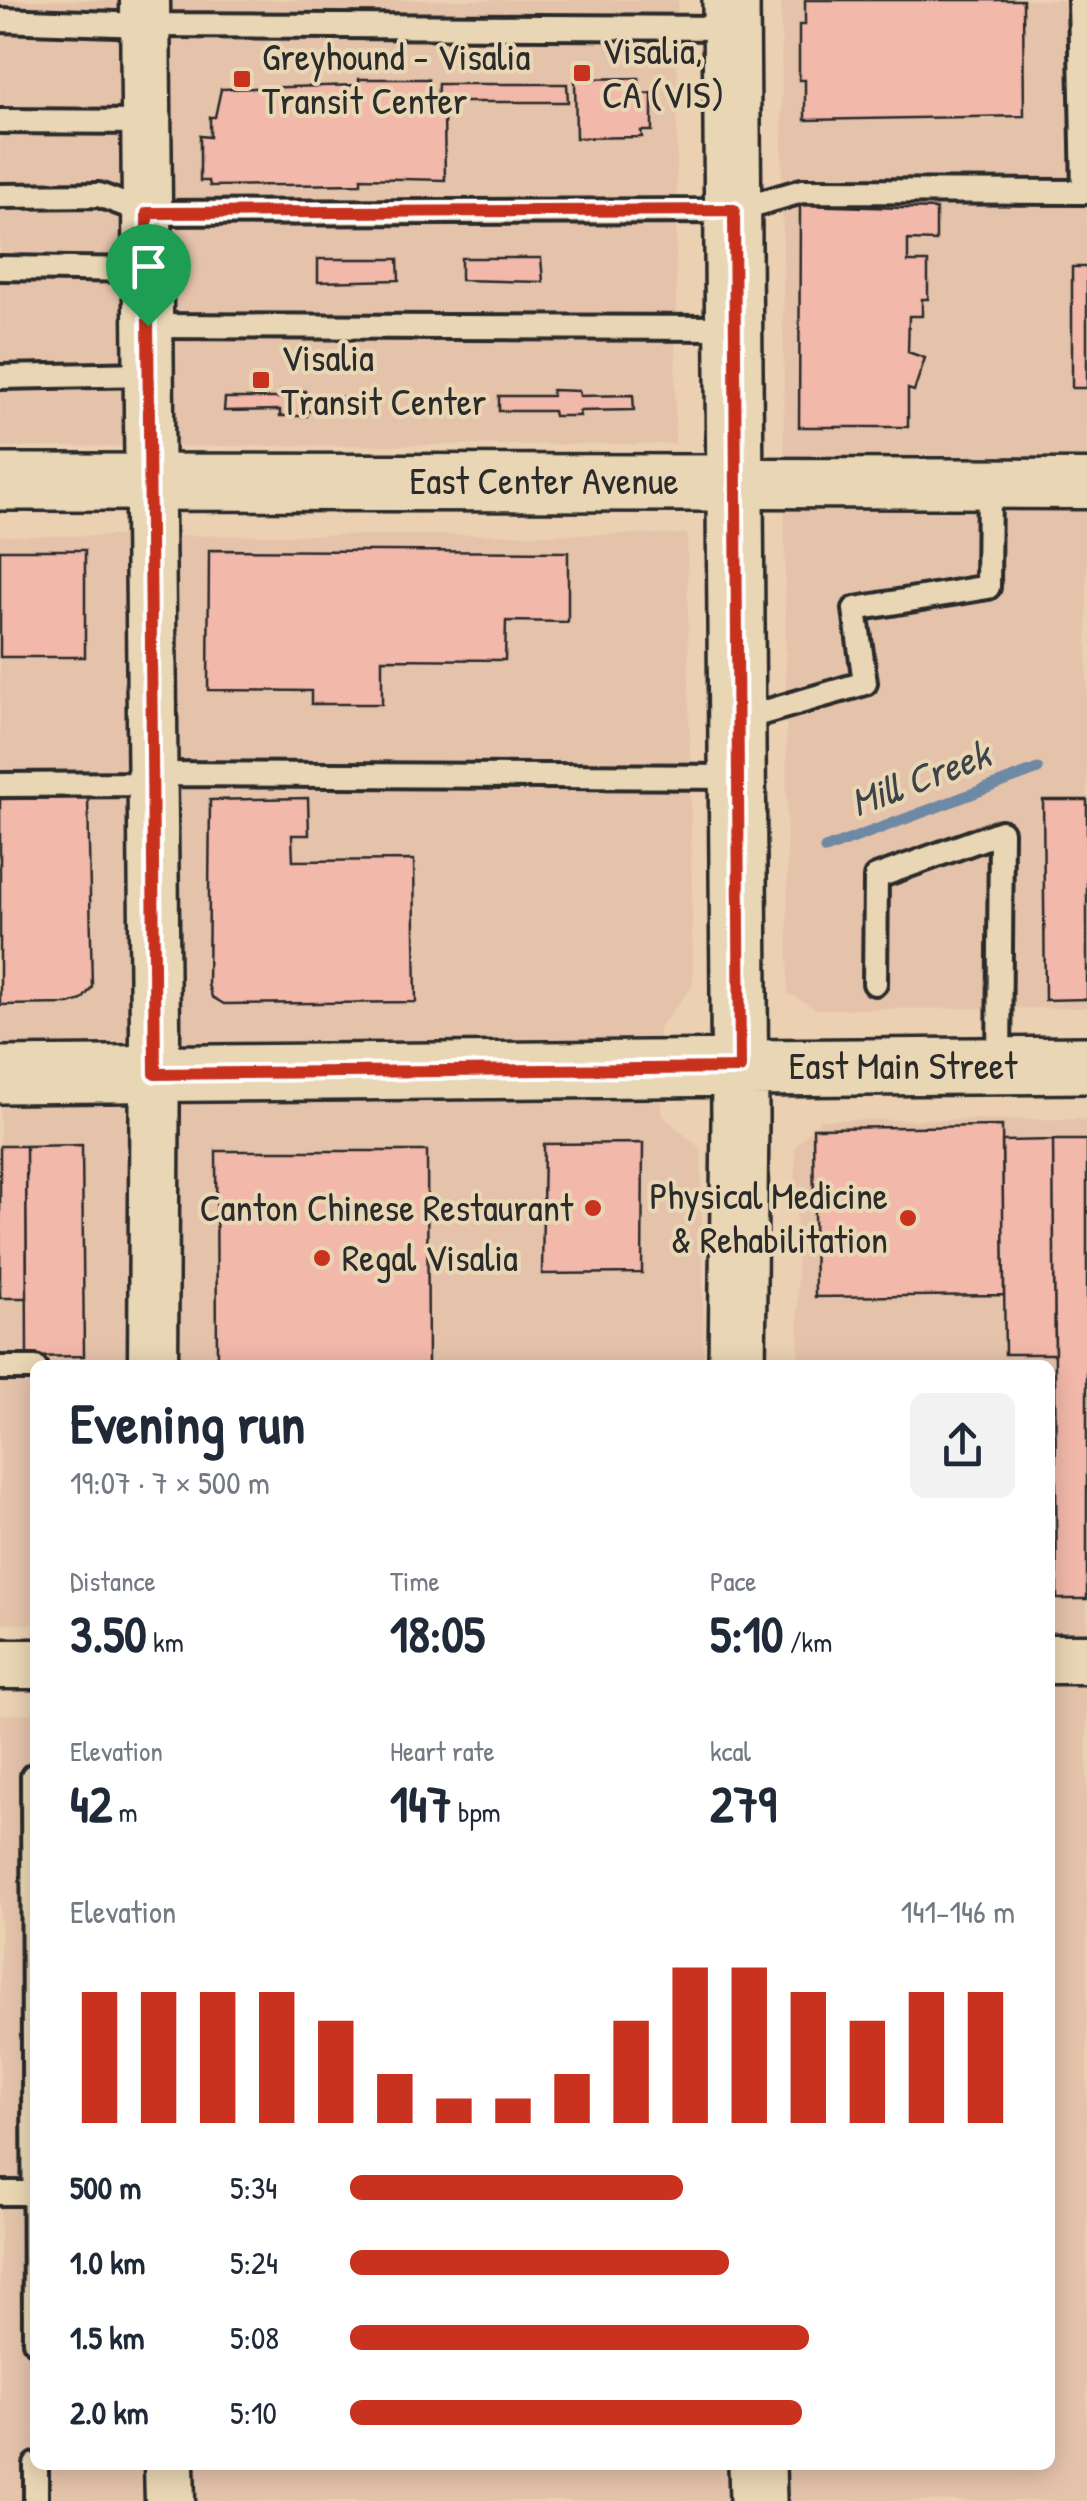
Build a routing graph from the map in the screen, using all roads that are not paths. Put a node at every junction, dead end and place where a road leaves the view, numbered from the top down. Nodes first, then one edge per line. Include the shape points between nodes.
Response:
1 (1080, 0) edge
2 (145, 13) edge
3 (732, 14) edge
4 (0, 20) edge
5 (1084, 40) edge
6 (0, 120) edge
7 (146, 122) junction
8 (1085, 192) edge
9 (0, 196) edge
10 (734, 210) junction
11 (147, 213) junction
12 (0, 268) edge
13 (147, 270) junction
14 (148, 326) junction
15 (733, 328) junction
16 (148, 374) junction
17 (0, 377) edge
18 (150, 481) junction
19 (0, 482) edge
20 (734, 483) junction
21 (989, 484) junction
22 (1087, 484) edge
23 (738, 720) junction
24 (738, 777) junction
25 (152, 779) junction
26 (0, 785) edge
27 (875, 983) dead end
28 (1087, 1065) edge
29 (999, 1066) junction
30 (740, 1068) junction
31 (155, 1074) junction
32 (0, 1075) edge
33 (152, 1360) edge
34 (737, 1360) edge
35 (0, 1368) edge
36 (30, 1368) edge
37 (1055, 1659) edge
38 (1087, 1659) edge
39 (0, 1664) edge
40 (30, 1664) edge
41 (0, 2193) edge
42 (30, 2193) edge
43 (36, 2470) edge
44 (169, 2470) edge
45 (756, 2470) edge
46 (36, 2501) edge
47 (170, 2501) edge
48 (758, 2501) edge

1 - 5 lane
2 - 3 lane
2 - 4 lane
2 - 7 street
3 - 10 street
5 - 8 lane
6 - 7 lane
7 - 11 street
8 - 10 lane via 802,190
9 - 11 lane via 99,195
10 - 11 lane
10 - 15 street
11 - 13 street
12 - 13 lane
13 - 14 street
14 - 15 lane
14 - 16 street
15 - 20 street
16 - 17 lane
16 - 18 street
18 - 19 street, East Center Avenue
18 - 20 street, East Center Avenue
18 - 25 street
20 - 21 street, East Center Avenue
20 - 23 street
21 - 22 street, East Center Avenue
21 - 23 lane via 988,587 856,609 866,683
23 - 24 street
24 - 25 lane
24 - 30 street
25 - 26 lane
25 - 31 street
27 - 29 lane via 876,877 1001,832
28 - 29 street, East Main Street
29 - 30 street, East Main Street
30 - 31 street, East Main Street
30 - 34 street
31 - 32 street, East Main Street
31 - 33 street
35 - 36 lane
37 - 38 street
39 - 40 street
41 - 42 lane
43 - 46 lane
44 - 47 street
45 - 48 street

